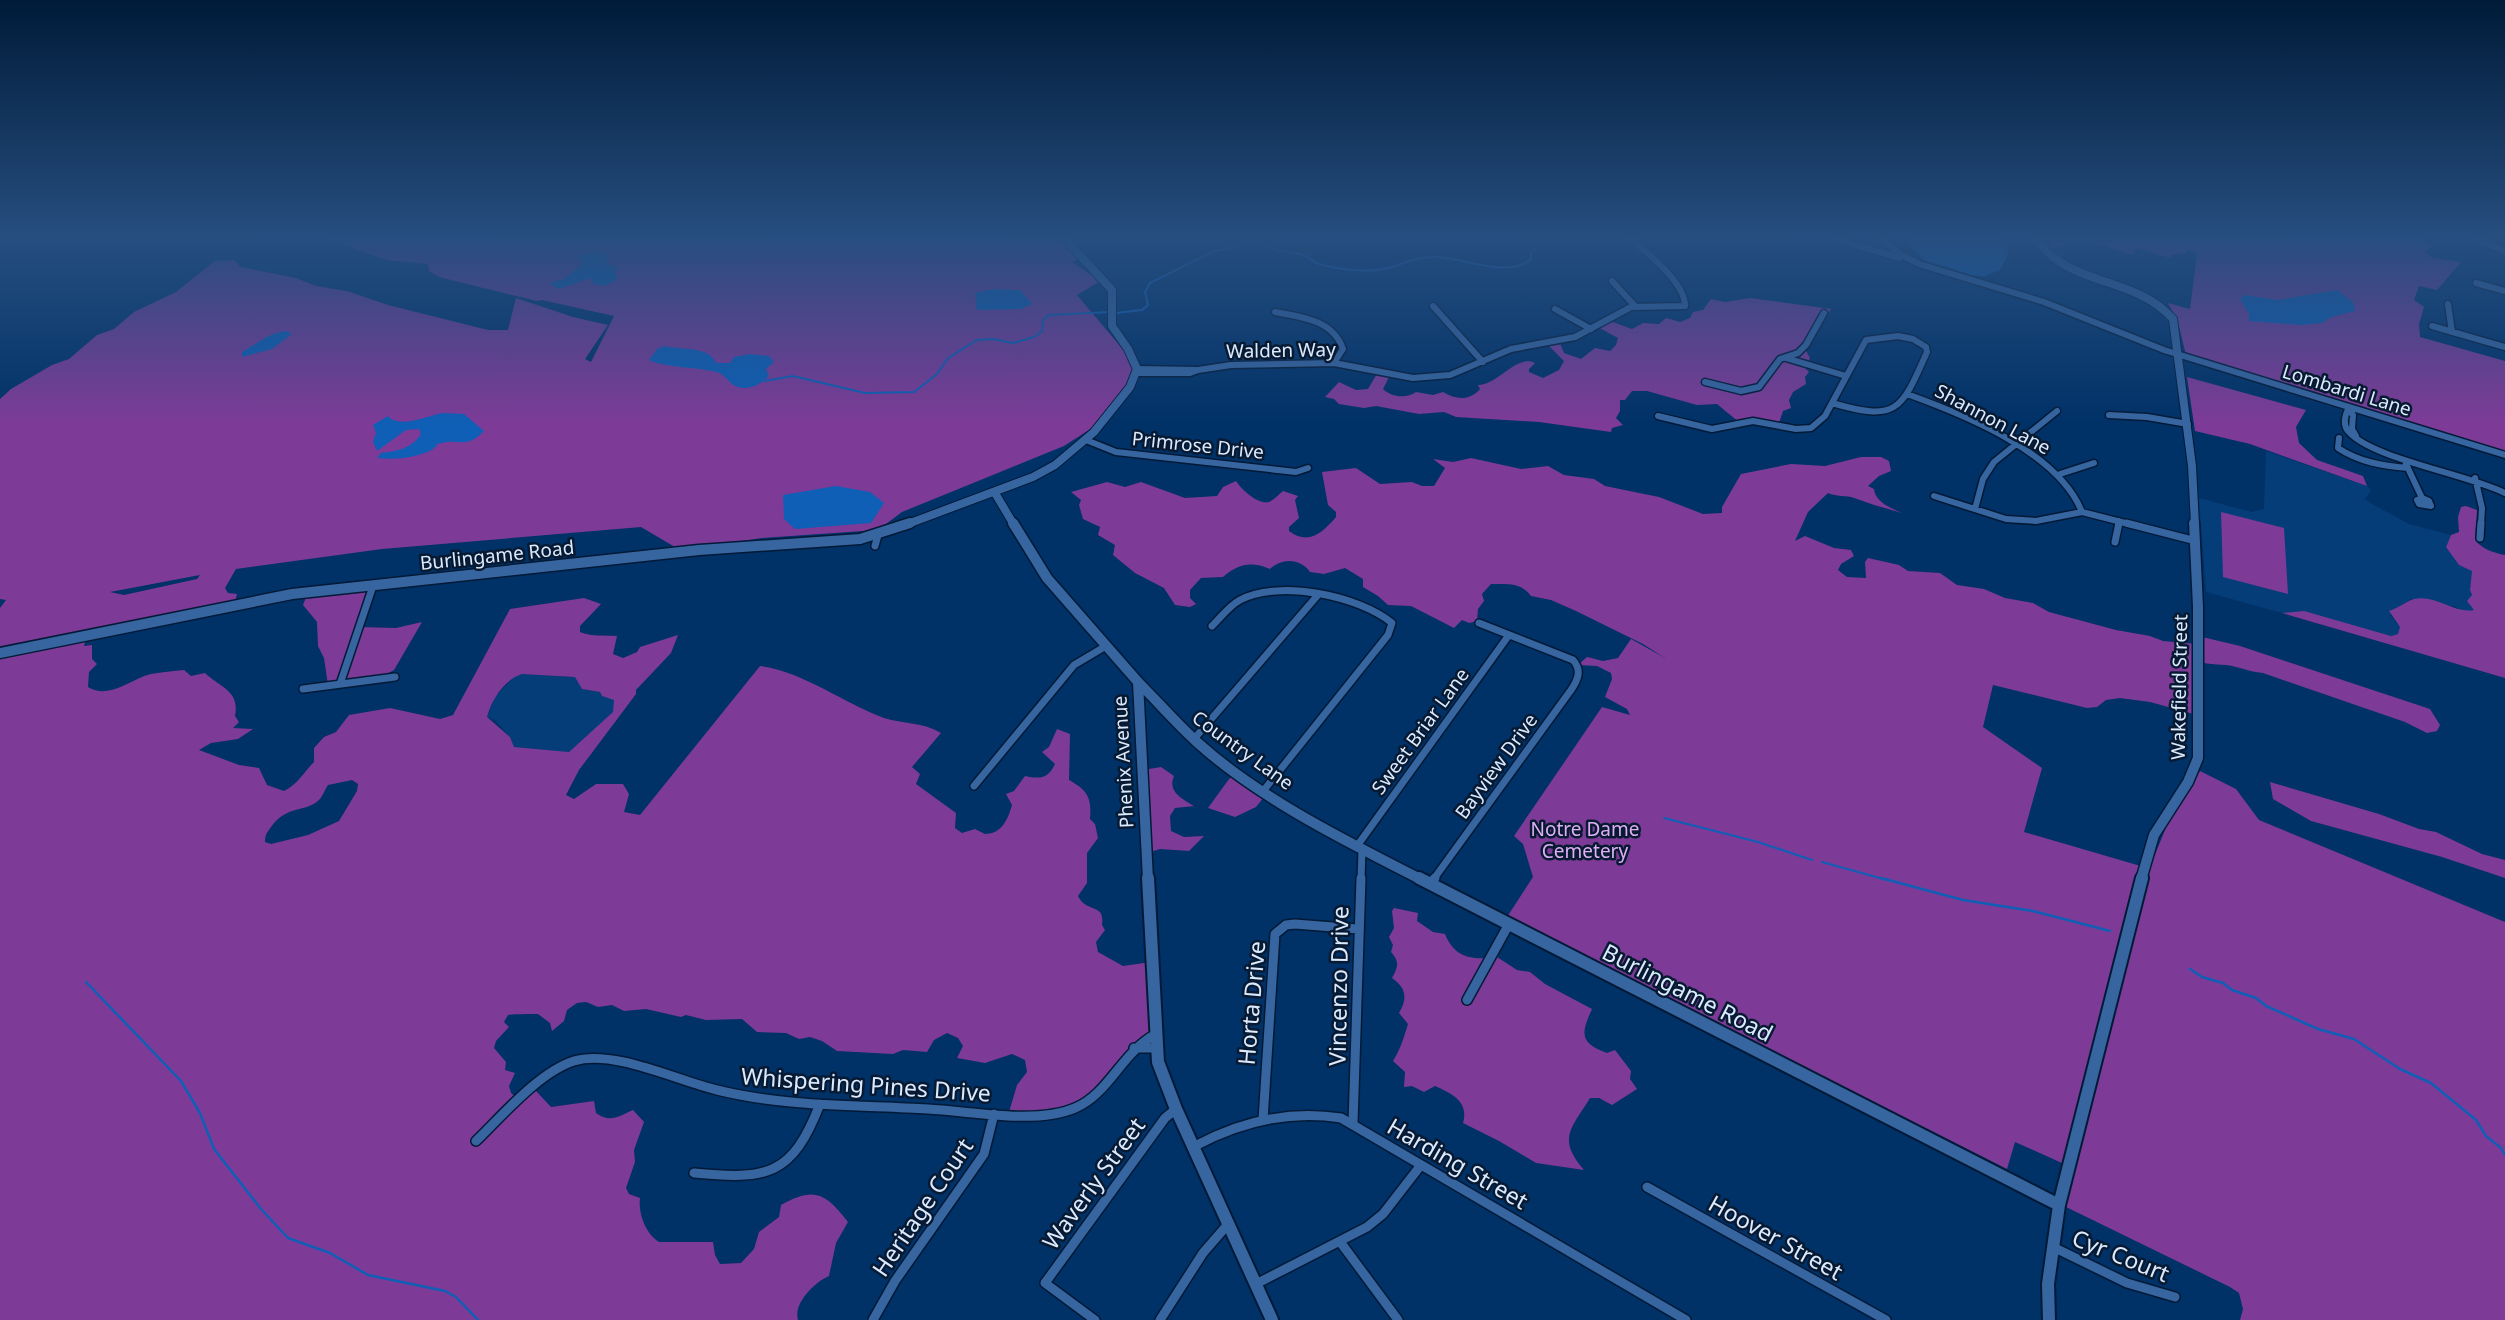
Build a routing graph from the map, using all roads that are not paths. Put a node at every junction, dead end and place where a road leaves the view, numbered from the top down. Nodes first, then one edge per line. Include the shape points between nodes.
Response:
1 (1112, 301) edge
2 (1630, 301) edge
3 (1685, 301) edge
4 (2038, 301) edge
5 (2149, 301) edge
6 (2448, 304) dead end
7 (1433, 306) dead end
8 (1635, 306) junction
9 (1555, 309) dead end
10 (1275, 312) dead end
11 (1824, 313) dead end
12 (2432, 326) dead end
13 (1591, 329) junction
14 (2452, 332) junction
15 (2505, 347) edge
16 (1798, 353) junction
17 (2179, 353) junction
18 (1786, 358) junction
19 (1483, 362) junction
20 (1334, 363) junction
21 (1814, 366) junction
22 (1137, 371) junction
23 (1846, 376) junction
24 (1705, 382) dead end
25 (1908, 394) junction
26 (1832, 403) junction
27 (2349, 408) junction
28 (2057, 411) dead end
29 (2109, 415) dead end
30 (1658, 416) dead end
31 (2188, 424) junction
32 (2339, 438) dead end
33 (1086, 440) junction
34 (2015, 446) junction
35 (2505, 455) edge
36 (2403, 457) junction
37 (2094, 463) dead end
38 (1308, 468) dead end
39 (2408, 468) junction
40 (2060, 474) junction
41 (2475, 478) junction
42 (995, 493) junction
43 (2505, 493) edge
44 (1934, 496) dead end
45 (2422, 498) dead end
46 (1975, 509) junction
47 (2082, 512) junction
48 (2119, 521) junction
49 (877, 535) junction
50 (2480, 538) dead end
51 (2196, 541) junction
52 (2115, 542) dead end
53 (875, 546) dead end
54 (373, 586) junction
55 (1317, 596) junction
56 (1479, 623) dead end
57 (1212, 626) dead end
58 (1509, 635) junction
59 (1106, 646) junction
60 (0, 653) edge
61 (395, 677) dead end
62 (1138, 682) junction
63 (340, 684) junction
64 (303, 689) dead end
65 (1194, 740) junction
66 (974, 786) dead end
67 (1264, 790) junction
68 (1301, 813) joint
69 (1360, 848) junction
70 (1430, 884) junction
71 (1509, 924) junction
72 (1358, 929) junction
73 (1467, 1000) dead end
74 (1157, 1041) junction
75 (820, 1104) junction
76 (1177, 1109) junction
77 (994, 1114) junction
78 (1264, 1120) junction
79 (1353, 1124) junction
80 (476, 1141) dead end
81 (1195, 1146) junction
82 (1422, 1165) junction
83 (694, 1173) dead end
84 (1647, 1188) dead end
85 (2059, 1205) junction
86 (1229, 1223) junction
87 (1341, 1242) junction
88 (2053, 1247) junction
89 (1256, 1284) junction
90 (2175, 1297) dead end
91 (873, 1320) edge
92 (1095, 1320) edge
93 (1160, 1320) edge
94 (1272, 1320) edge
95 (1398, 1320) edge
96 (1686, 1320) edge
97 (1886, 1320) edge
98 (2049, 1320) edge

1 - 22 street via 1112,328
2 - 8 street
3 - 8 street, Walden Way via 1685,306
4 - 17 street, Lombardi Lane
5 - 17 street, Wakefield Street via 2173,319
6 - 14 street
7 - 19 street via 1447,316
8 - 13 street, Walden Way
9 - 13 street
10 - 20 street via 1329,328 1343,345
11 - 16 street
12 - 14 street
13 - 19 street, Walden Way via 1567,340 1511,349
14 - 15 street
16 - 18 street
16 - 21 street
17 - 27 street, Lombardi Lane
17 - 31 street, Wakefield Street
18 - 21 street
18 - 24 street via 1776,363 1755,390
19 - 20 street, Walden Way via 1453,374 1416,378
20 - 22 street, Walden Way
21 - 23 street
22 - 33 street via 1130,387
23 - 25 street via 1866,340 1888,335 1914,341 1923,344 1927,352
23 - 26 street
25 - 26 street via 1897,409 1885,414
25 - 34 street, Shannon Lane via 1939,405
26 - 30 street via 1819,423 1796,429 1753,421 1712,429
27 - 35 street, Lombardi Lane
27 - 36 street via 2345,425 2357,437
28 - 34 street
29 - 31 street
31 - 51 street, Wakefield Street
32 - 39 street via 2339,448 2347,454
33 - 38 street, Primrose Drive via 1116,452 1296,472
33 - 42 street via 1055,465
34 - 40 street, Shannon Lane
34 - 46 street via 1985,474
36 - 39 street
36 - 41 street
37 - 40 street
39 - 45 street
40 - 47 street, Shannon Lane via 2078,496
41 - 43 street
41 - 50 street via 2482,508
42 - 49 street, Burlingame Road
42 - 59 street, Phenix Avenue via 1047,579
44 - 46 street
46 - 47 street via 2022,522 2066,511
47 - 48 street
48 - 51 street
48 - 52 street
49 - 53 street
49 - 54 street, Burlingame Road
51 - 85 street, Wakefield Street via 2198,758 2190,779 2153,836
54 - 60 street, Burlingame Road via 273,597
54 - 63 street
55 - 57 street via 1281,591 1252,595 1235,603
55 - 65 street
55 - 67 street via 1374,610 1388,618 1392,627
56 - 58 street
58 - 69 street, Sweet Briar Lane
58 - 70 street, Bayview Drive via 1565,656 1578,665 1579,675
59 - 62 street, Phenix Avenue
59 - 66 street via 1074,665
61 - 63 street
62 - 65 street, Country Lane
62 - 74 street, Phenix Avenue
63 - 64 street
65 - 67 street, Country Lane
67 - 68 street, Country Lane
68 - 69 street, Burlingame Road
69 - 70 street, Burlingame Road
69 - 72 street, Vincenzo Drive
70 - 71 street, Burlingame Road
71 - 73 street
71 - 85 street, Burlingame Road
72 - 78 street, Horta Drive via 1295,924 1275,934
72 - 79 street, Vincenzo Drive
74 - 76 street, Phenix Avenue via 1162,1075
74 - 77 street, Whispering Pines Drive via 1134,1048 1104,1088 1081,1107 1056,1113
75 - 77 street, Whispering Pines Drive
75 - 80 street, Whispering Pines Drive via 733,1094 614,1062 576,1060 520,1100
75 - 83 street via 803,1146 776,1169 745,1178
76 - 81 street, Phenix Avenue
76 - 92 street, Waverly Street via 1165,1118 1045,1283
77 - 91 street, Heritage Court via 984,1154
78 - 79 street, Harding Street via 1326,1115
78 - 81 street, Harding Street via 1217,1133
79 - 82 street, Harding Street
81 - 86 street, Phenix Avenue
82 - 87 street via 1376,1221
82 - 96 street, Harding Street
84 - 97 street, Hoover Street
85 - 88 street, Wakefield Street
86 - 89 street, Phenix Avenue
86 - 93 street via 1203,1253
87 - 89 street
87 - 95 street
88 - 90 street, Cyr Court via 2133,1285
88 - 98 street, Wakefield Street
89 - 94 street, Phenix Avenue

